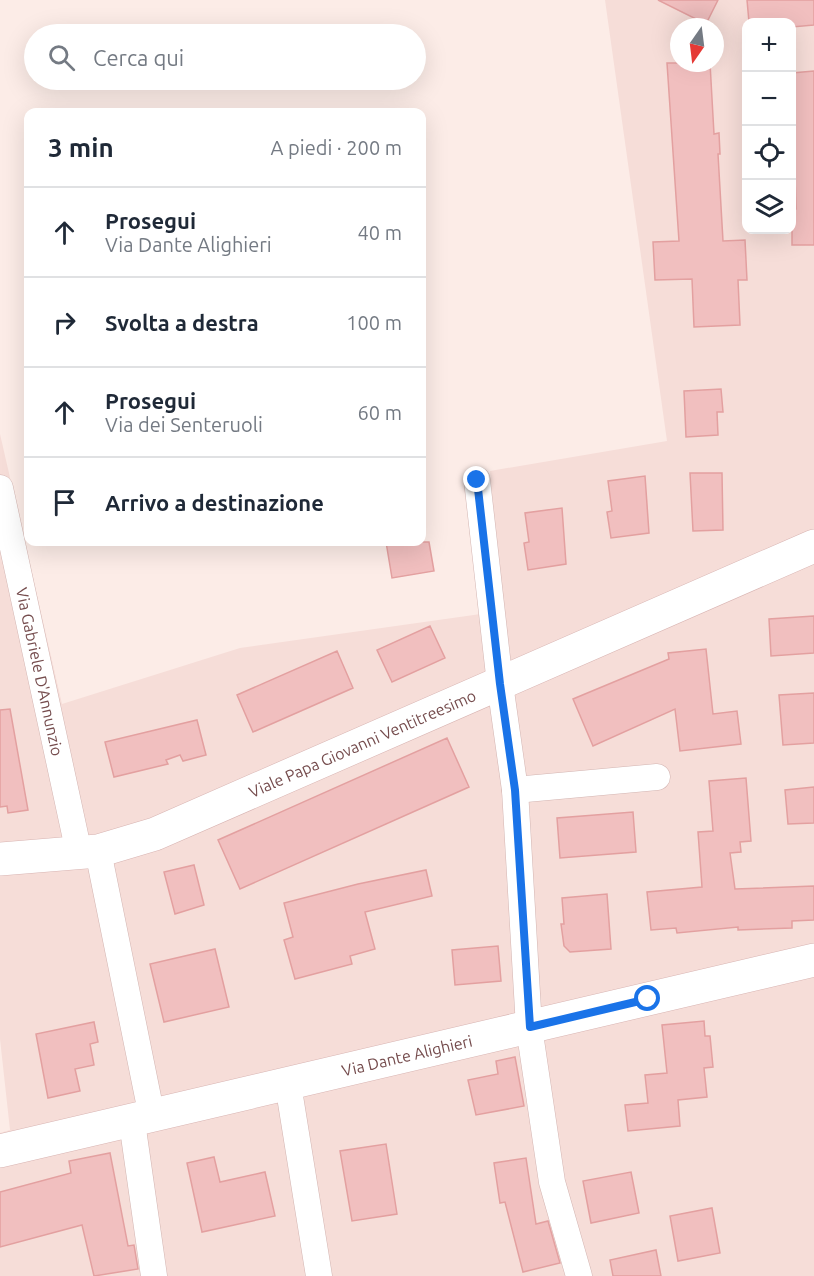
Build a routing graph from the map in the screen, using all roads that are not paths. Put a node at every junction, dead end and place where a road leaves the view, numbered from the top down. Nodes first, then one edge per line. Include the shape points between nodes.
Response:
1 (477, 480) dead end
2 (0, 488) edge
3 (814, 546) edge
4 (500, 684) junction
5 (657, 777) dead end
6 (515, 790) junction
7 (89, 852) junction
8 (0, 859) edge
9 (814, 960) edge
10 (530, 1027) junction
11 (288, 1084) junction
12 (142, 1119) junction
13 (0, 1151) edge
14 (154, 1276) edge
15 (319, 1276) edge
16 (579, 1276) edge

1 - 4 street
2 - 7 street, Via Gabriele D'Annunzio
3 - 4 street, Viale Papa Giovanni Ventitreesimo
4 - 6 street
4 - 7 street, Viale Papa Giovanni Ventitreesimo via 155,834
5 - 6 street
6 - 10 street
7 - 8 street, Viale Papa Giovanni Ventitreesimo
7 - 12 street, Via Gabriele D'Annunzio
9 - 10 street, Via Dante Alighieri
10 - 11 street, Via Dante Alighieri
10 - 16 street via 552,1182
11 - 12 street, Via Dante Alighieri
11 - 15 street
12 - 13 street, Via Dante Alighieri
12 - 14 street, Via Gabriele D'Annunzio

